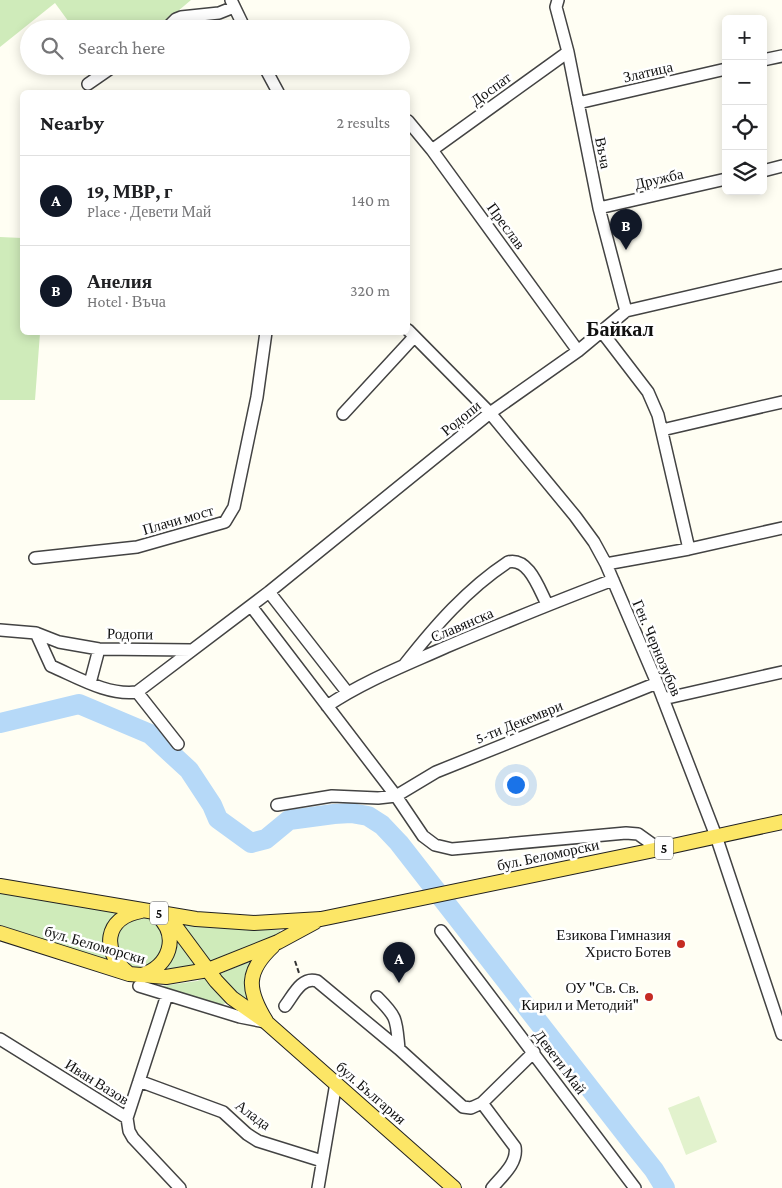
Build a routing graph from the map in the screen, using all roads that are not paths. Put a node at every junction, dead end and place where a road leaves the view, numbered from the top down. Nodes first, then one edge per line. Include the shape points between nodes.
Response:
1 (558, 0) edge
2 (233, 4) edge
3 (175, 20) edge
4 (241, 20) edge
5 (568, 52) junction
6 (782, 56) edge
7 (767, 59) edge
8 (722, 70) edge
9 (101, 75) edge
10 (269, 75) edge
11 (88, 84) dead end
12 (277, 90) edge
13 (578, 103) junction
14 (410, 123) edge
15 (432, 150) junction
16 (782, 166) edge
17 (767, 170) edge
18 (722, 180) edge
19 (599, 208) junction
20 (782, 275) edge
21 (626, 311) junction
22 (602, 332) junction
23 (411, 333) edge
24 (266, 335) edge
25 (409, 335) edge
26 (578, 351) junction
27 (782, 402) edge
28 (490, 413) junction
29 (343, 414) dead end
30 (662, 430) junction
31 (782, 528) edge
32 (689, 549) junction
33 (35, 558) dead end
34 (606, 564) junction
35 (612, 580) junction
36 (269, 592) junction
37 (547, 604) junction
38 (251, 606) junction
39 (0, 630) edge
40 (36, 633) junction
41 (99, 649) junction
42 (191, 650) junction
43 (403, 666) junction
44 (782, 672) edge
45 (90, 683) junction
46 (657, 683) junction
47 (137, 692) junction
48 (347, 692) junction
49 (663, 699) junction
50 (327, 706) junction
51 (178, 744) dead end
52 (396, 796) junction
53 (277, 805) dead end
54 (782, 822) edge
55 (716, 836) junction
56 (659, 849) junction
57 (0, 886) edge
58 (154, 913) junction
59 (320, 919) junction
60 (441, 931) dead end
61 (0, 933) edge
62 (278, 942) junction
63 (208, 970) junction
64 (136, 978) junction
65 (167, 995) junction
66 (376, 997) dead end
67 (285, 1006) dead end
68 (266, 1022) junction
69 (782, 1034) edge
70 (0, 1039) edge
71 (398, 1049) junction
72 (534, 1052) junction
73 (139, 1081) junction
74 (336, 1084) junction
75 (482, 1103) junction
76 (127, 1118) junction
77 (322, 1161) junction
78 (633, 1187) edge
79 (180, 1188) edge
80 (318, 1188) edge
81 (454, 1188) edge
82 (492, 1188) edge

1 - 5 street, Въча via 556,7
2 - 3 street via 218,13
2 - 4 street
5 - 13 street, Въча
5 - 15 street, Доспат
6 - 7 street
8 - 13 street, Златица
9 - 11 street
10 - 12 street
13 - 19 street, Въча
14 - 15 street, Преслав
15 - 26 street, Преслав
16 - 17 street
18 - 19 street, Дружба
19 - 21 street, Въча
20 - 21 street, Родопи
21 - 22 street, Родопи
22 - 26 street, Родопи
22 - 30 street via 648,392
23 - 28 street, Ген. Чернозубов
24 - 33 street, Плачи мост via 257,397 234,507 225,522 137,547
25 - 29 street
26 - 28 street, Родопи
27 - 30 street
28 - 34 street, Ген. Чернозубов via 575,516
28 - 36 street, Родопи
30 - 32 street
31 - 32 street
32 - 34 street
34 - 35 street, Ген. Чернозубов
35 - 37 street, Славянска
35 - 46 street, Ген. Чернозубов
36 - 38 street, Родопи
36 - 48 street
37 - 43 street, Славянска
37 - 43 street via 524,565 508,562 460,601
38 - 42 street, Родопи
38 - 50 street
39 - 40 street, Родопи
40 - 41 street, Родопи via 58,642
40 - 45 street via 51,666
41 - 42 street, Родопи
41 - 45 street, Родопи
42 - 47 street, Родопи
43 - 48 street, Славянска
44 - 49 street
45 - 47 street via 126,694
46 - 49 street, Ген. Чернозубов
46 - 52 street, 5-ти Декември via 436,772
47 - 51 street
48 - 50 street, Славянска
49 - 55 street, Ген. Чернозубов
50 - 52 street
52 - 53 street via 332,796
52 - 56 street via 423,836 442,848 638,834
54 - 55 main road, бул. Беломорски / 5
55 - 56 main road, бул. Беломорски / 5
55 - 69 street, Ген. Чернозубов
56 - 59 main road, бул. Беломорски / 5
57 - 58 main road, бул. Беломорски / 5
58 - 59 main road, бул. Беломорски / 5 via 239,923
58 - 63 main road, бул. България
58 - 64 main road via 167,929 168,949 156,968
58 - 64 main road via 131,913 120,919 111,934 113,956
59 - 62 main road, бул. Беломорски / 5
60 - 72 street, Девети Май
61 - 64 main road, бул. Беломорски / 5
62 - 63 main road, бул. Беломорски / 5
62 - 68 main road, бул. България via 259,962 252,979 253,996
63 - 64 main road, бул. Беломорски / 5
63 - 68 main road, бул. България via 232,998
64 - 65 street
65 - 68 street
65 - 73 street
66 - 71 street via 397,1021
67 - 71 street via 303,982 316,981
68 - 74 main road, бул. България
70 - 76 street, Иван Вазов
71 - 75 street via 463,1107 471,1108
72 - 75 street
72 - 78 street, Девети Май
73 - 76 street
73 - 77 street, Алада via 223,1112 258,1141
74 - 77 street
74 - 81 main road, бул. България
75 - 82 street via 515,1147 510,1166
76 - 79 street, Иван Вазов via 133,1138
77 - 80 street

